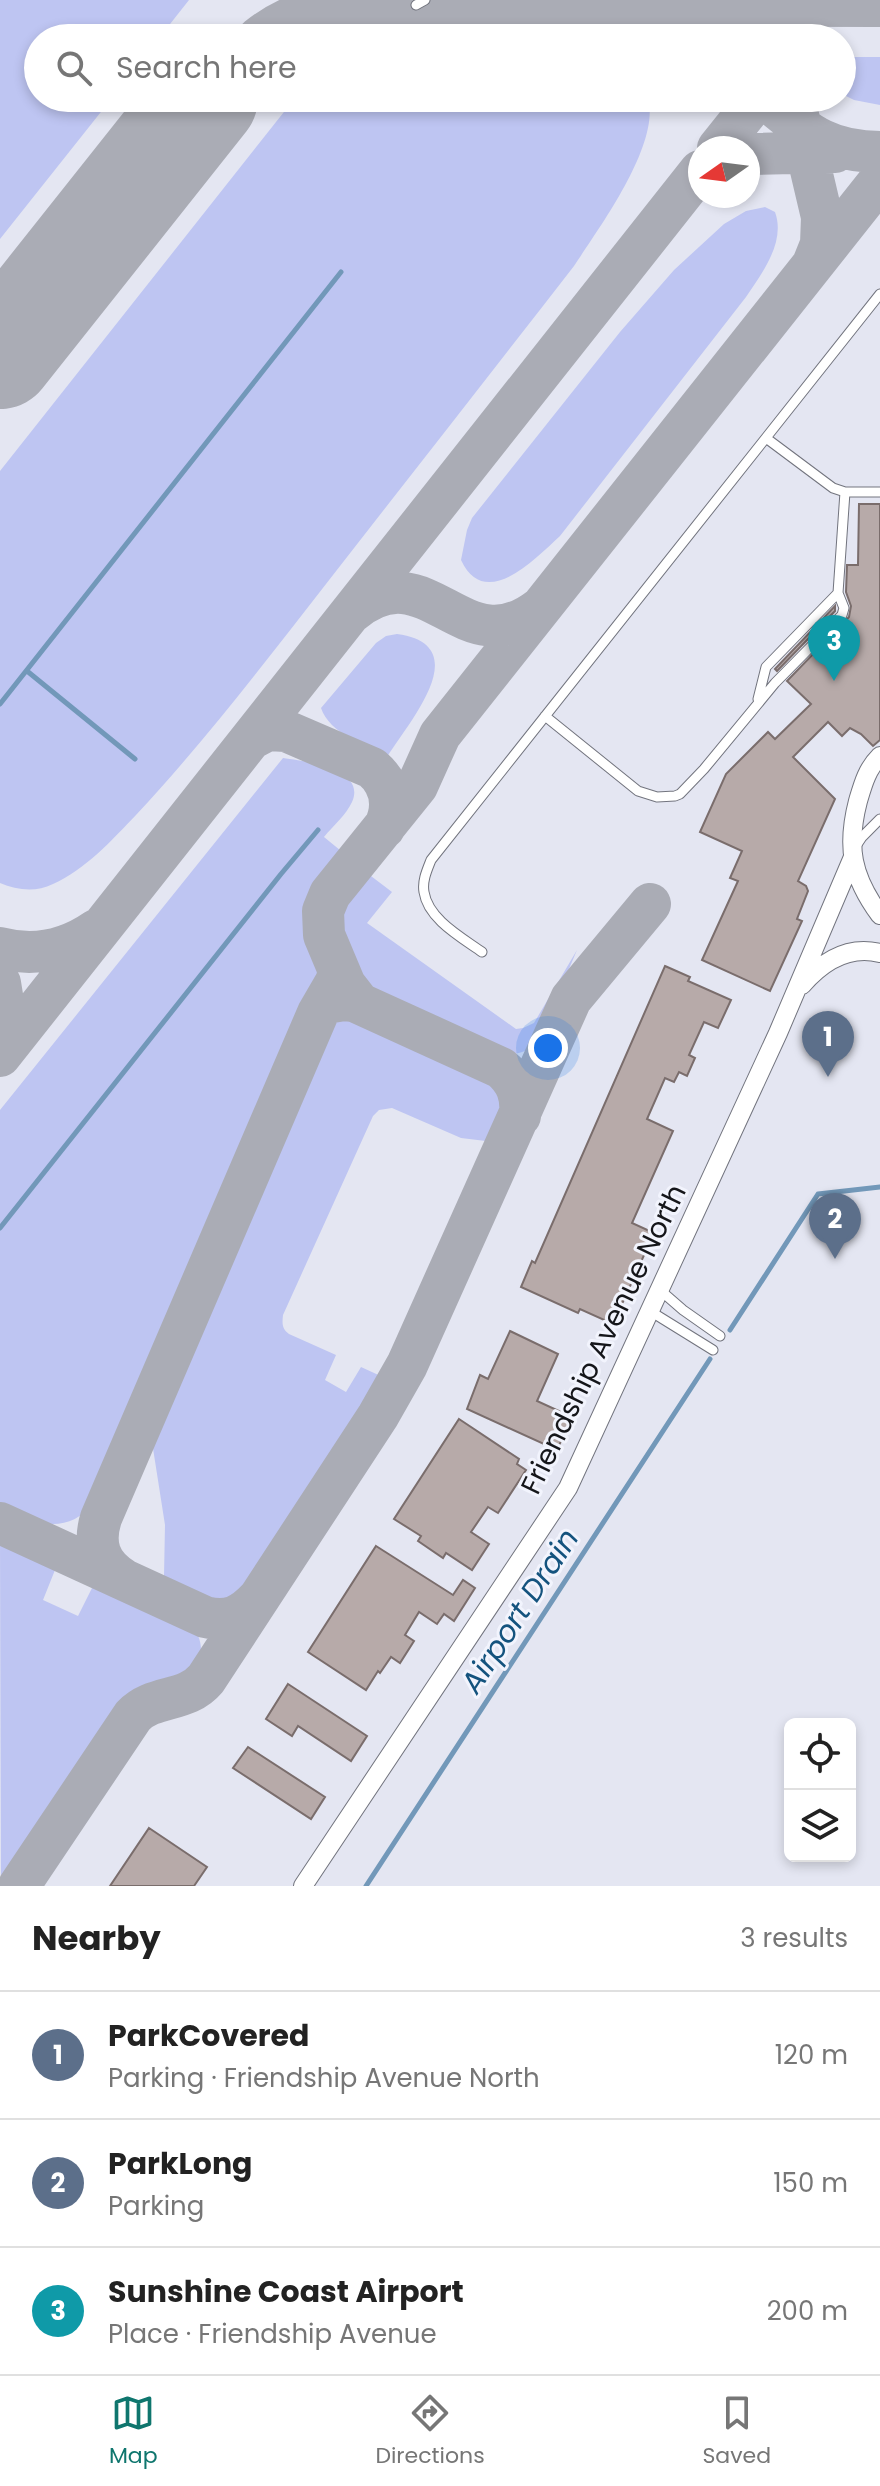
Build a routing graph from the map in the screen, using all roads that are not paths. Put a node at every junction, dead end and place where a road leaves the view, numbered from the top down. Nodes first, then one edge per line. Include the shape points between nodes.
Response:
1 (880, 294) edge
2 (766, 438) junction
3 (845, 492) junction
4 (880, 492) edge
5 (838, 593) junction
6 (756, 705) junction
7 (545, 716) junction
8 (880, 756) edge
9 (880, 819) edge
10 (853, 857) junction
11 (880, 915) edge
12 (482, 952) dead end
13 (880, 953) edge
14 (792, 1001) junction
15 (660, 1290) junction
16 (650, 1311) junction
17 (720, 1336) dead end
18 (713, 1350) dead end
19 (303, 1886) edge

1 - 2 lane
2 - 3 lane
2 - 7 lane
3 - 4 lane
3 - 5 lane
5 - 6 lane via 766,667
5 - 6 lane via 842,615
6 - 7 lane via 680,794 657,797 638,791
7 - 12 lane via 431,860 425,877 429,906
8 - 10 street via 863,782 853,823
9 - 10 lane via 862,837
10 - 11 street via 861,886
10 - 14 street, Friendship Avenue North
13 - 14 street, Friendship Avenue North via 849,952 834,958 812,974
14 - 15 street, Friendship Avenue North
15 - 16 street, Friendship Avenue North
15 - 17 lane
16 - 18 lane
16 - 19 street, Friendship Avenue North via 568,1488

